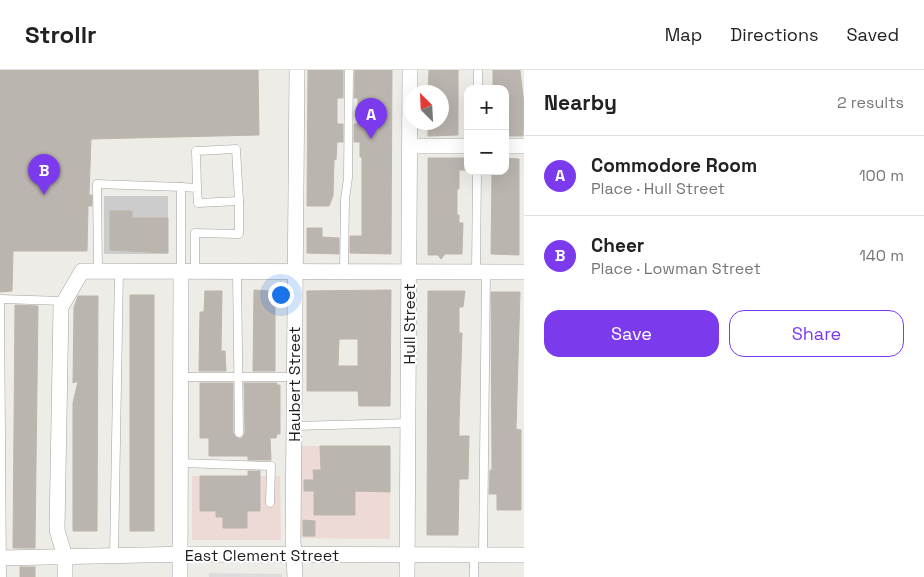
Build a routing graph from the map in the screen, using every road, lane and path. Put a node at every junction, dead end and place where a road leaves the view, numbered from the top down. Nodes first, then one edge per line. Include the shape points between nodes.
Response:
1 (297, 70) edge
2 (349, 70) edge
3 (410, 70) edge
4 (478, 70) edge
5 (478, 85) edge
6 (410, 146) junction
7 (464, 146) edge
8 (509, 146) edge
9 (524, 146) edge
10 (477, 175) edge
11 (181, 187) junction
12 (197, 188) junction
13 (239, 200) junction
14 (98, 270) junction
15 (119, 270) junction
16 (188, 271) junction
17 (237, 271) junction
18 (295, 271) junction
19 (344, 271) junction
20 (409, 271) junction
21 (481, 272) junction
22 (524, 272) edge
23 (63, 301) junction
24 (239, 377) junction
25 (294, 377) junction
26 (180, 378) junction
27 (408, 423) junction
28 (294, 426) junction
29 (239, 433) dead end
30 (180, 463) junction
31 (270, 503) dead end
32 (180, 554) junction
33 (294, 555) junction
34 (407, 555) junction
35 (478, 555) junction
36 (524, 555) edge
37 (114, 556) junction
38 (65, 557) junction
39 (1, 558) edge
40 (2, 577) edge
41 (65, 577) edge
42 (180, 577) edge
43 (295, 577) edge
44 (407, 577) edge
45 (474, 577) edge

1 - 18 street, Haubert Street
2 - 19 lane
3 - 6 street, Hull Street
4 - 5 lane
6 - 7 street
6 - 20 street, Hull Street
8 - 9 street
10 - 21 lane
11 - 12 lane
11 - 14 lane via 97,184
11 - 16 lane
12 - 13 lane via 198,203
12 - 13 lane via 196,151 236,149
13 - 16 lane via 238,234 195,233
14 - 15 street
14 - 23 street via 82,270
15 - 16 street
15 - 37 lane
16 - 17 street
16 - 26 street
17 - 18 street
17 - 24 lane
18 - 19 street
18 - 25 street, Haubert Street
19 - 20 street
20 - 21 street
20 - 27 street, Hull Street
21 - 22 street
21 - 35 lane
23 - 38 street via 57,530
23 - 39 lane via 0,299
24 - 25 lane
24 - 26 lane
24 - 29 lane
25 - 28 street, Haubert Street
26 - 30 street
27 - 28 lane
27 - 34 street, Hull Street
28 - 33 street, Haubert Street
30 - 31 lane via 271,466
30 - 32 street
32 - 33 street, East Clement Street
32 - 37 street, East Clement Street
32 - 42 street
33 - 34 street, East Clement Street
33 - 43 street, Haubert Street
34 - 35 street, East Clement Street
34 - 44 street, Hull Street
35 - 36 street, East Clement Street
35 - 45 lane
37 - 38 street, East Clement Street
38 - 39 street, East Clement Street
38 - 41 street
39 - 40 lane

